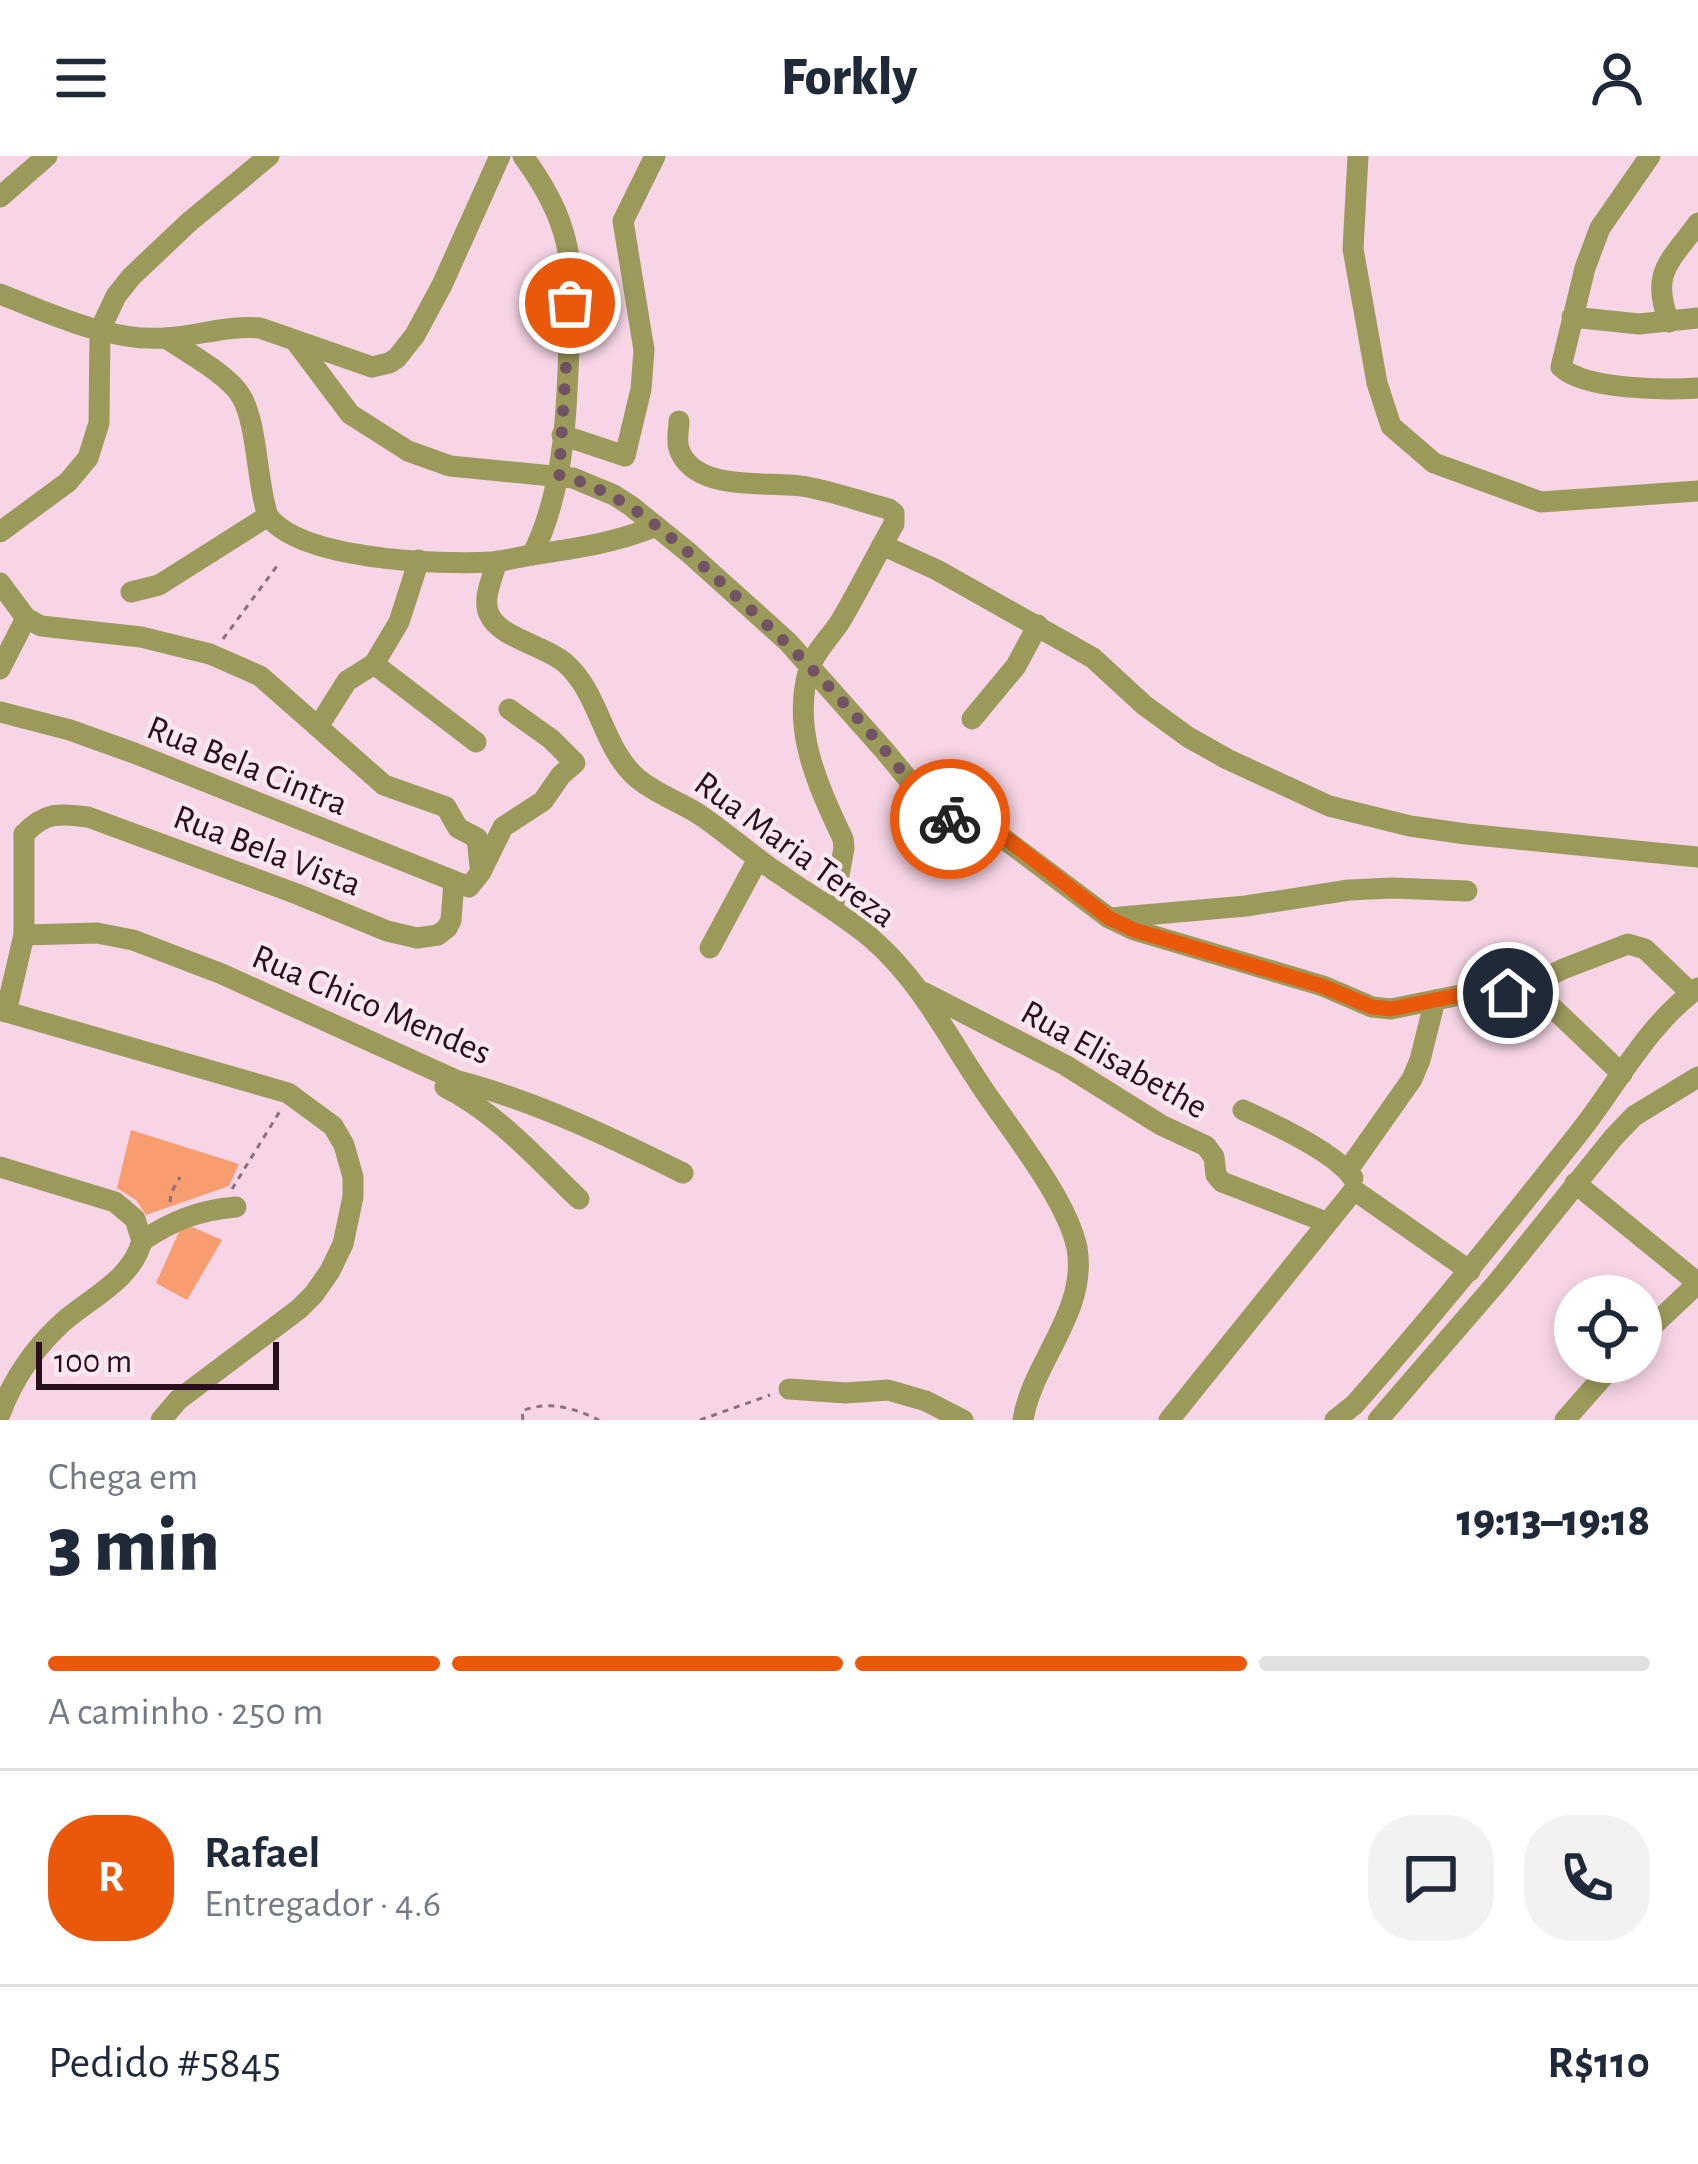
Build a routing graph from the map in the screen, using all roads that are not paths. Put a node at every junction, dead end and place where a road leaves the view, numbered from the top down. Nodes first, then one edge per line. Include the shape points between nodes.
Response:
1 (46, 156) edge
2 (269, 156) edge
3 (500, 156) edge
4 (523, 156) edge
5 (655, 156) edge
6 (1358, 156) edge
7 (1649, 156) edge
8 (0, 197) edge
9 (1698, 223) edge
10 (0, 294) edge
11 (1572, 317) junction
12 (1698, 319) edge
13 (1669, 322) junction
14 (100, 330) junction
15 (166, 338) junction
16 (296, 342) junction
17 (1698, 388) edge
18 (679, 421) dead end
19 (562, 435) junction
20 (559, 475) junction
21 (1698, 491) edge
22 (268, 516) junction
23 (656, 526) junction
24 (0, 532) edge
25 (882, 545) junction
26 (532, 555) junction
27 (419, 560) junction
28 (497, 561) junction
29 (0, 583) edge
30 (131, 592) dead end
31 (26, 618) junction
32 (1038, 625) junction
33 (374, 664) junction
34 (810, 665) junction
35 (0, 669) edge
36 (508, 709) dead end
37 (0, 712) edge
38 (973, 719) dead end
39 (318, 727) junction
40 (476, 742) dead end
41 (0, 830) edge
42 (24, 834) junction
43 (1698, 857) edge
44 (758, 859) junction
45 (468, 880) junction
46 (1467, 891) dead end
47 (832, 908) junction
48 (1109, 918) junction
49 (24, 935) junction
50 (710, 948) dead end
51 (1531, 987) junction
52 (1694, 990) edge
53 (920, 991) junction
54 (1435, 1000) junction
55 (3, 1011) edge
56 (390, 1051) junction
57 (1622, 1074) junction
58 (1698, 1077) edge
59 (1607, 1096) junction
60 (1243, 1110) dead end
61 (1634, 1116) junction
62 (0, 1167) edge
63 (683, 1173) dead end
64 (1351, 1180) junction
65 (1575, 1183) junction
66 (579, 1199) dead end
67 (232, 1200) road end
68 (1326, 1222) junction
69 (142, 1241) junction
70 (1470, 1271) junction
71 (1698, 1283) edge
72 (1662, 1317) edge
73 (1598, 1383) edge
74 (789, 1389) road end
75 (1386, 1412) edge
76 (0, 1414) edge
77 (161, 1420) edge
78 (963, 1420) edge
79 (1023, 1420) edge
80 (1169, 1420) edge
81 (1335, 1420) edge
82 (1411, 1420) edge
83 (1565, 1420) edge

1 - 8 street
2 - 14 street via 131,277
3 - 16 street via 442,285 397,358 372,367
4 - 19 street via 558,210 569,248
5 - 19 street via 623,221 644,350 626,456
6 - 21 street via 1353,249 1390,426 1434,463 1541,502
7 - 11 street via 1600,228
9 - 13 street via 1660,279
10 - 14 street
11 - 13 street
11 - 17 street via 1561,363 1567,374 1646,389
12 - 13 street
14 - 15 street
14 - 24 street via 99,423 88,458
15 - 16 street via 242,327
15 - 22 street via 242,397
16 - 20 street via 350,414 408,451 450,466
18 - 25 street via 681,454 714,479 809,487 889,509 896,518
19 - 20 street
20 - 23 street via 614,495
20 - 26 street
22 - 27 street via 294,538
22 - 30 street via 160,585
23 - 26 street via 614,542
23 - 34 street
25 - 32 street
25 - 34 street
26 - 28 street
27 - 28 street
27 - 33 street via 399,622
28 - 44 street, Rua Maria Tereza via 491,619 566,663 638,778
29 - 31 street
31 - 35 street
31 - 39 street via 210,654 260,676
32 - 38 street
32 - 43 street via 1093,658 1188,737 1329,806 1466,834
33 - 39 street via 347,682
33 - 40 street
34 - 47 street via 807,749 844,848
34 - 48 street via 937,814 995,832
36 - 45 street via 575,763 543,801 503,827
37 - 45 street, Rua Bela Cintra via 70,730
39 - 45 street via 384,785 446,807 458,828 477,838
41 - 42 street
42 - 45 street, Rua Bela Vista via 46,817 88,817 417,938 447,928
42 - 49 street
44 - 47 street, Rua Maria Tereza
44 - 50 street
46 - 48 street via 1349,890
47 - 53 street, Rua Maria Tereza
48 - 54 street via 1372,1007
49 - 55 street
49 - 56 street, Rua Chico Mendes via 133,940
51 - 52 street via 1628,944
51 - 54 street
51 - 57 street
52 - 57 street
53 - 68 street, Rua Elisabethe via 1201,1143 1222,1181
53 - 79 street, Rua Maria Tereza via 1027,1151 1077,1250 1073,1298
54 - 64 street via 1412,1079
55 - 77 street via 288,1093 333,1126 344,1145 353,1197 330,1271 299,1309
56 - 63 street, Rua Chico Mendes
56 - 66 street via 467,1099
57 - 59 street
58 - 61 street
59 - 61 street
59 - 70 street
60 - 64 street via 1304,1142
61 - 65 street
62 - 69 street via 116,1202 135,1219
64 - 68 street
64 - 70 street
65 - 71 street
65 - 75 street
67 - 69 street
68 - 80 street
69 - 76 street via 112,1285 28,1358
70 - 81 street
71 - 72 street
73 - 83 street
74 - 78 street via 888,1390
75 - 82 street

